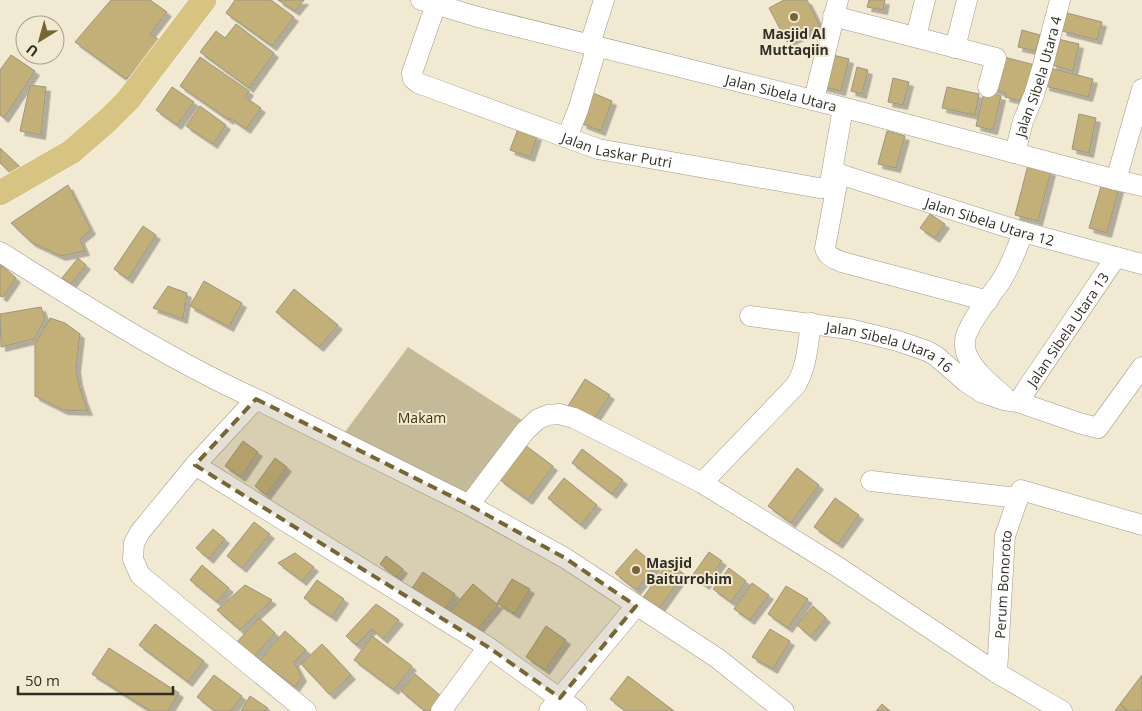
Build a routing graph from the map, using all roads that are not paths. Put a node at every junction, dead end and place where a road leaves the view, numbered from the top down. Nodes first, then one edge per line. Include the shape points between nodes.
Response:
1 (204, 0) edge
2 (604, 0) edge
3 (925, 0) edge
4 (966, 0) edge
5 (1060, 0) edge
6 (429, 2) edge
7 (836, 8) edge
8 (916, 37) junction
9 (594, 45) junction
10 (955, 48) junction
11 (988, 87) dead end
12 (1142, 89) edge
13 (814, 100) junction
14 (846, 108) junction
15 (567, 137) junction
16 (1015, 153) junction
17 (839, 174) junction
18 (1116, 180) junction
19 (1142, 186) edge
20 (2, 192) edge
21 (1023, 232) junction
22 (0, 252) edge
23 (1116, 258) junction
24 (1142, 264) edge
25 (988, 300) junction
26 (750, 316) dead end
27 (811, 323) junction
28 (1142, 367) edge
29 (256, 399) junction
30 (1014, 402) junction
31 (195, 465) junction
32 (871, 480) dead end
33 (702, 483) junction
34 (1018, 498) junction
35 (469, 505) junction
36 (1142, 525) edge
37 (636, 606) junction
38 (488, 647) junction
39 (997, 673) junction
40 (555, 705) edge
41 (306, 711) edge
42 (442, 711) edge
43 (576, 711) edge
44 (784, 711) edge
45 (1062, 711) edge

1 - 20 main road via 128,100 93,134 71,152
2 - 9 street
3 - 8 street
4 - 10 street
5 - 16 street, Jalan Sibela Utara 4
6 - 9 street, Jalan Sibela Utara
6 - 15 street, Jalan Laskar Putri via 413,79
7 - 8 street
7 - 13 street
8 - 10 street
9 - 13 street, Jalan Sibela Utara
9 - 15 street via 578,110
10 - 11 street via 996,58
12 - 18 street
13 - 14 street, Jalan Sibela Utara
14 - 15 street, Jalan Laskar Putri via 830,183 825,188 598,149
14 - 16 street, Jalan Sibela Utara
14 - 17 street
16 - 18 street, Jalan Sibela Utara
17 - 21 street, Jalan Sibela Utara 12
17 - 25 street via 826,253 842,262
18 - 19 street, Jalan Sibela Utara
21 - 23 street, Jalan Sibela Utara 12
21 - 25 street via 1013,260
22 - 29 street via 146,342
23 - 24 street, Jalan Sibela Utara 12
23 - 30 street, Jalan Sibela Utara 13
25 - 30 street via 965,338 966,354 988,383
26 - 27 street, Jalan Sibela Utara 16
27 - 30 street, Jalan Sibela Utara 16 via 866,332 927,351 983,393
27 - 33 street via 802,372 793,389
28 - 30 street, Jalan Sibela Utara 16 via 1098,428
29 - 31 street
29 - 35 street
31 - 38 street
31 - 41 street via 140,532 134,543 133,560 140,575
32 - 34 street
33 - 35 street via 574,418 548,415 525,431
33 - 39 street via 838,567
34 - 36 street via 1021,490
34 - 39 street, Perum Bonoroto via 1005,536
35 - 37 street via 565,558
37 - 40 street
37 - 44 street via 717,658
38 - 40 street
38 - 42 street
39 - 45 street
40 - 43 street

